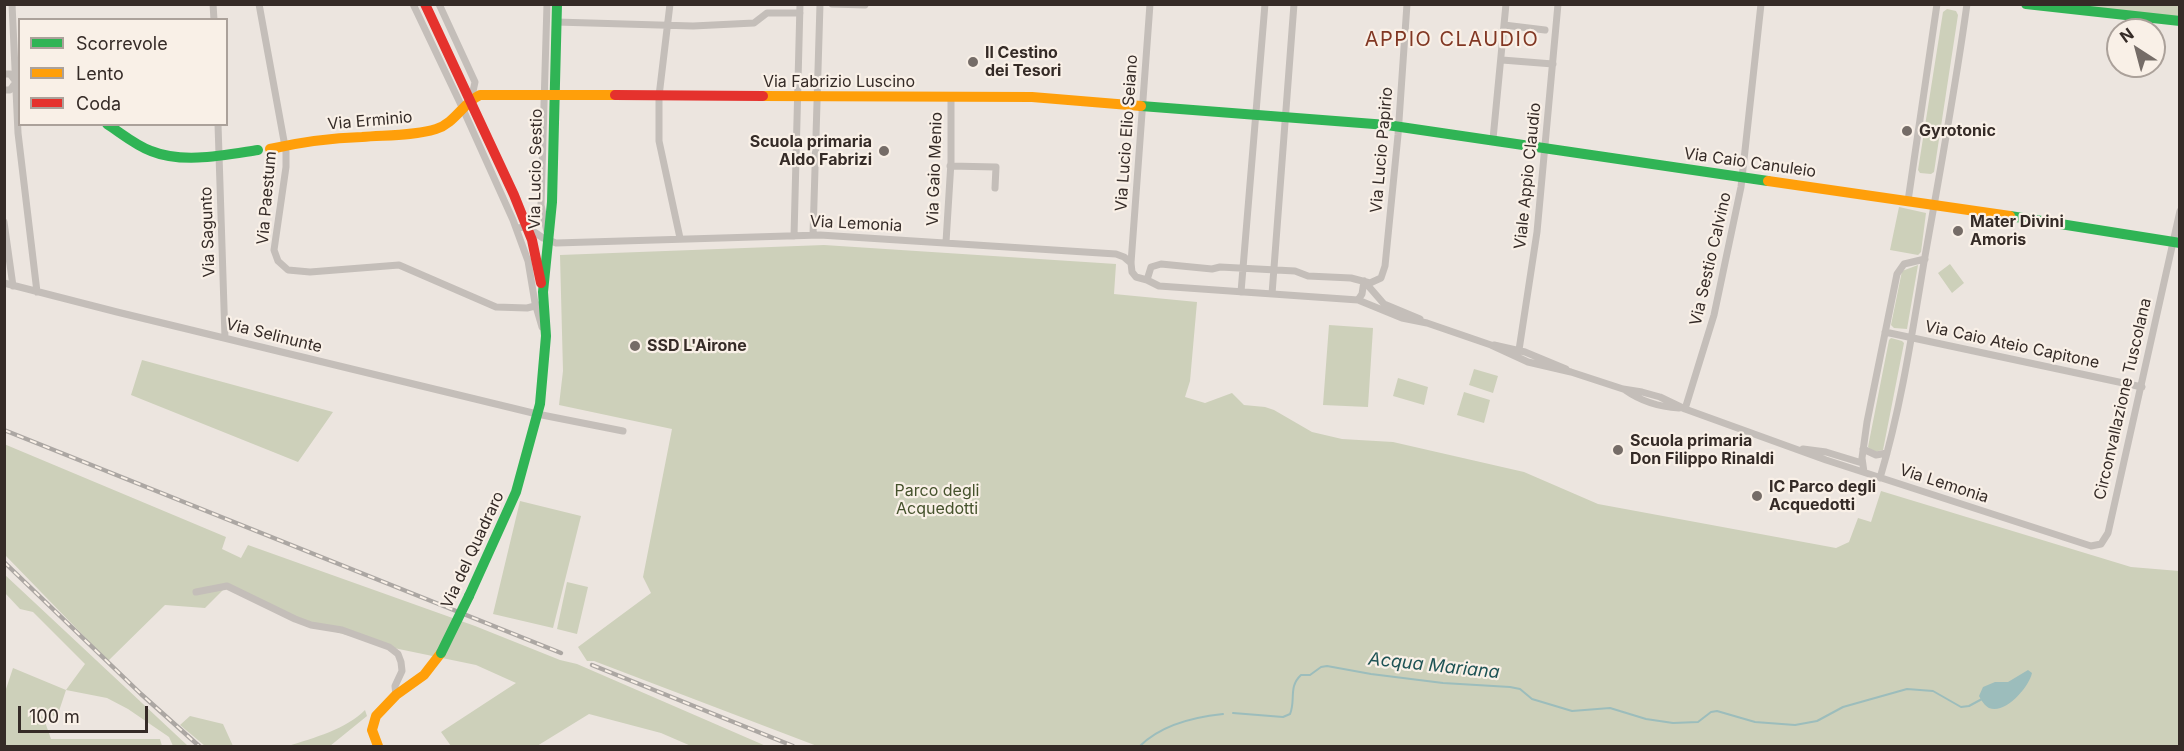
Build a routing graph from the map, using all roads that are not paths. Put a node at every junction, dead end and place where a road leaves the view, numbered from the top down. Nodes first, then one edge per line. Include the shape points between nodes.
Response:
1 (12, 4) edge
2 (259, 4) edge
3 (413, 4) edge
4 (425, 4) edge
5 (439, 4) edge
6 (547, 4) edge
7 (557, 4) edge
8 (670, 4) edge
9 (800, 4) edge
10 (820, 4) edge
11 (832, 4) edge
12 (1150, 4) edge
13 (1265, 4) edge
14 (1294, 4) edge
15 (1407, 4) edge
16 (1506, 4) edge
17 (1558, 4) edge
18 (1761, 4) edge
19 (1937, 4) edge
20 (1967, 4) edge
21 (2026, 4) edge
22 (865, 5) edge
23 (2080, 7) edge
24 (800, 14) junction
25 (2180, 21) edge
26 (556, 22) junction
27 (1504, 25) junction
28 (668, 26) junction
29 (424, 28) junction
30 (1545, 30) dead end
31 (439, 34) junction
32 (1502, 60) junction
33 (1553, 64) junction
34 (4, 74) edge
35 (18, 83) edge
36 (4, 90) edge
37 (548, 96) junction
38 (659, 96) junction
39 (797, 97) junction
40 (951, 97) junction
41 (816, 98) junction
42 (466, 104) junction
43 (1142, 107) junction
44 (553, 109) junction
45 (1257, 116) junction
46 (543, 117) junction
47 (1284, 118) junction
48 (110, 126) edge
49 (218, 126) edge
50 (1398, 126) junction
51 (1493, 139) junction
52 (285, 144) junction
53 (1545, 147) junction
54 (270, 149) dead end
55 (258, 150) dead end
56 (219, 156) junction
57 (950, 166) junction
58 (1743, 178) junction
59 (994, 188) dead end
60 (1908, 201) junction
61 (1935, 204) junction
62 (2180, 211) edge
63 (4, 222) edge
64 (522, 228) junction
65 (813, 235) junction
66 (794, 236) junction
67 (680, 238) junction
68 (550, 241) junction
69 (946, 242) junction
70 (2177, 243) edge
71 (1925, 259) junction
72 (1131, 263) junction
73 (1243, 268) junction
74 (1274, 270) junction
75 (1147, 280) junction
76 (1364, 281) junction
77 (4, 283) edge
78 (13, 286) junction
79 (37, 292) junction
80 (543, 292) junction
81 (1241, 292) junction
82 (1272, 294) junction
83 (1358, 300) junction
84 (539, 305) junction
85 (1426, 323) junction
86 (1886, 332) junction
87 (1911, 337) junction
88 (225, 338) junction
89 (1491, 345) junction
90 (1519, 350) junction
91 (1530, 358) junction
92 (2142, 387) junction
93 (1685, 409) junction
94 (537, 414) junction
95 (623, 431) dead end
96 (1795, 448) junction
97 (1863, 449) junction
98 (1887, 453) junction
99 (1862, 463) junction
100 (1864, 472) junction
101 (1880, 477) junction
102 (2086, 544) joint
103 (196, 592) dead end
104 (396, 695) junction
105 (378, 747) edge

1 - 35 street
2 - 52 street, Via Paestum
3 - 29 street, Via del Quadraro
4 - 31 street, Via del Quadraro
5 - 42 street, Via del Quadraro via 475,82
6 - 37 street, Via Lucio Sestio
7 - 26 street, Via Lucio Sestio
8 - 28 street
9 - 24 street
10 - 41 street
11 - 22 street
12 - 43 street, Via Lucio Elio Seiano
13 - 45 street
14 - 47 street
15 - 50 street, Via Lucio Papirio
16 - 27 street
17 - 33 street, Viale Appio Claudio
18 - 58 street, Via Sestio Calvino
19 - 60 street
20 - 61 street
21 - 23 street
23 - 25 street
24 - 28 street via 767,13 754,23
24 - 39 street
26 - 28 street
26 - 37 street, Via Lucio Sestio
27 - 30 street
27 - 32 street
28 - 38 street
29 - 31 street
29 - 42 street, Via del Quadraro
31 - 42 street, Via del Quadraro
32 - 33 street
32 - 51 street
33 - 53 street, Viale Appio Claudio
34 - 35 street via 10,74
35 - 36 street
35 - 79 street via 18,133
37 - 38 street, Via Fabrizio Luscino
37 - 42 street, Via Fabrizio Luscino via 480,95
37 - 44 street, Via Lucio Sestio
37 - 46 street, Via Lucio Sestio
38 - 39 street, Via Fabrizio Luscino
38 - 67 street via 659,147
39 - 41 street, Via Fabrizio Luscino
39 - 66 street
40 - 41 street, Via Fabrizio Luscino
40 - 43 street, Via Fabrizio Luscino via 1032,97
40 - 57 street, Via Gaio Menio
41 - 65 street
42 - 52 street, Via Erminio via 455,119 436,129
42 - 64 street, Via del Quadraro
43 - 45 street, Via Fabrizio Luscino
43 - 72 street, Via Lucio Elio Seiano
44 - 46 street
44 - 68 street, Via Lucio Sestio
45 - 47 street, Via Caio Canuleio
45 - 73 street
46 - 68 street, Via Lucio Sestio via 541,205
47 - 50 street, Via Caio Canuleio
47 - 74 street
48 - 56 street via 152,151
49 - 56 street, Via Sagunto
50 - 51 street, Via Caio Canuleio
50 - 76 street, Via Lucio Papirio via 1384,273 1375,282
51 - 53 street, Via Caio Canuleio
52 - 54 street, Via Erminio
52 - 84 street, Via Paestum via 286,167 274,250 278,261 288,270 399,265 496,307
53 - 58 street, Via Caio Canuleio
53 - 90 street, Viale Appio Claudio
55 - 56 street
56 - 88 street, Via Sagunto
57 - 59 street via 996,167
57 - 69 street, Via Gaio Menio
58 - 60 street, Via Caio Canuleio
58 - 93 street, Via Sestio Calvino via 1714,315
60 - 61 street, Via Caio Canuleio
61 - 70 street, Via Caio Canuleio
61 - 71 street
62 - 70 street, Circonvallazione Tuscolana
63 - 78 street
64 - 68 street
64 - 80 street, Via del Quadraro via 536,258
64 - 84 street, Via del Quadraro
65 - 66 street, Via Lemonia
65 - 69 street, Via Lemonia
66 - 67 street, Via Lemonia
67 - 68 street, Via Lemonia
68 - 80 street, Via del Quadraro
69 - 72 street, Via Lemonia via 1116,254
70 - 92 street, Circonvallazione Tuscolana
71 - 86 street via 1898,269
71 - 87 street
72 - 75 street, Via Lemonia via 1135,276
73 - 74 street
73 - 75 street via 1158,264 1149,270
73 - 81 street
74 - 76 street
74 - 82 street
75 - 81 street, Via Lemonia via 1157,286
76 - 83 street
76 - 85 street, Via Lemonia via 1384,304
77 - 78 street, Via Selinunte
78 - 79 street, Via Selinunte
79 - 88 street, Via Selinunte
80 - 84 street, Via del Quadraro
81 - 82 street, Via Lemonia
82 - 83 street, Via Lemonia
83 - 85 street, Via Lemonia
84 - 94 street, Via del Quadraro via 546,336
85 - 89 street, Via Lemonia
86 - 87 street, Via Caio Ateio Capitone
86 - 97 street
87 - 92 street, Via Caio Ateio Capitone
87 - 98 street
88 - 94 street, Via Selinunte
89 - 90 street, Via Lemonia
89 - 91 street, Via Lemonia
90 - 91 street, Via Lemonia
91 - 93 street, Via Lemonia via 1555,363 1654,404
92 - 102 street, Circonvallazione Tuscolana via 2108,533 2099,545
93 - 96 street, Via Lemonia
94 - 95 street, Via Selinunte
94 - 104 street, Via del Quadraro, bridge via 516,492 441,653 424,675
96 - 99 street, Via Lemonia
96 - 100 street, Via Lemonia
97 - 98 street via 1876,455
97 - 99 street
98 - 101 street
99 - 100 street
100 - 101 street, Via Lemonia
101 - 102 street, Via Lemonia
103 - 104 street via 227,586 295,619 389,647 401,662
104 - 105 street, Via del Quadraro via 373,721

